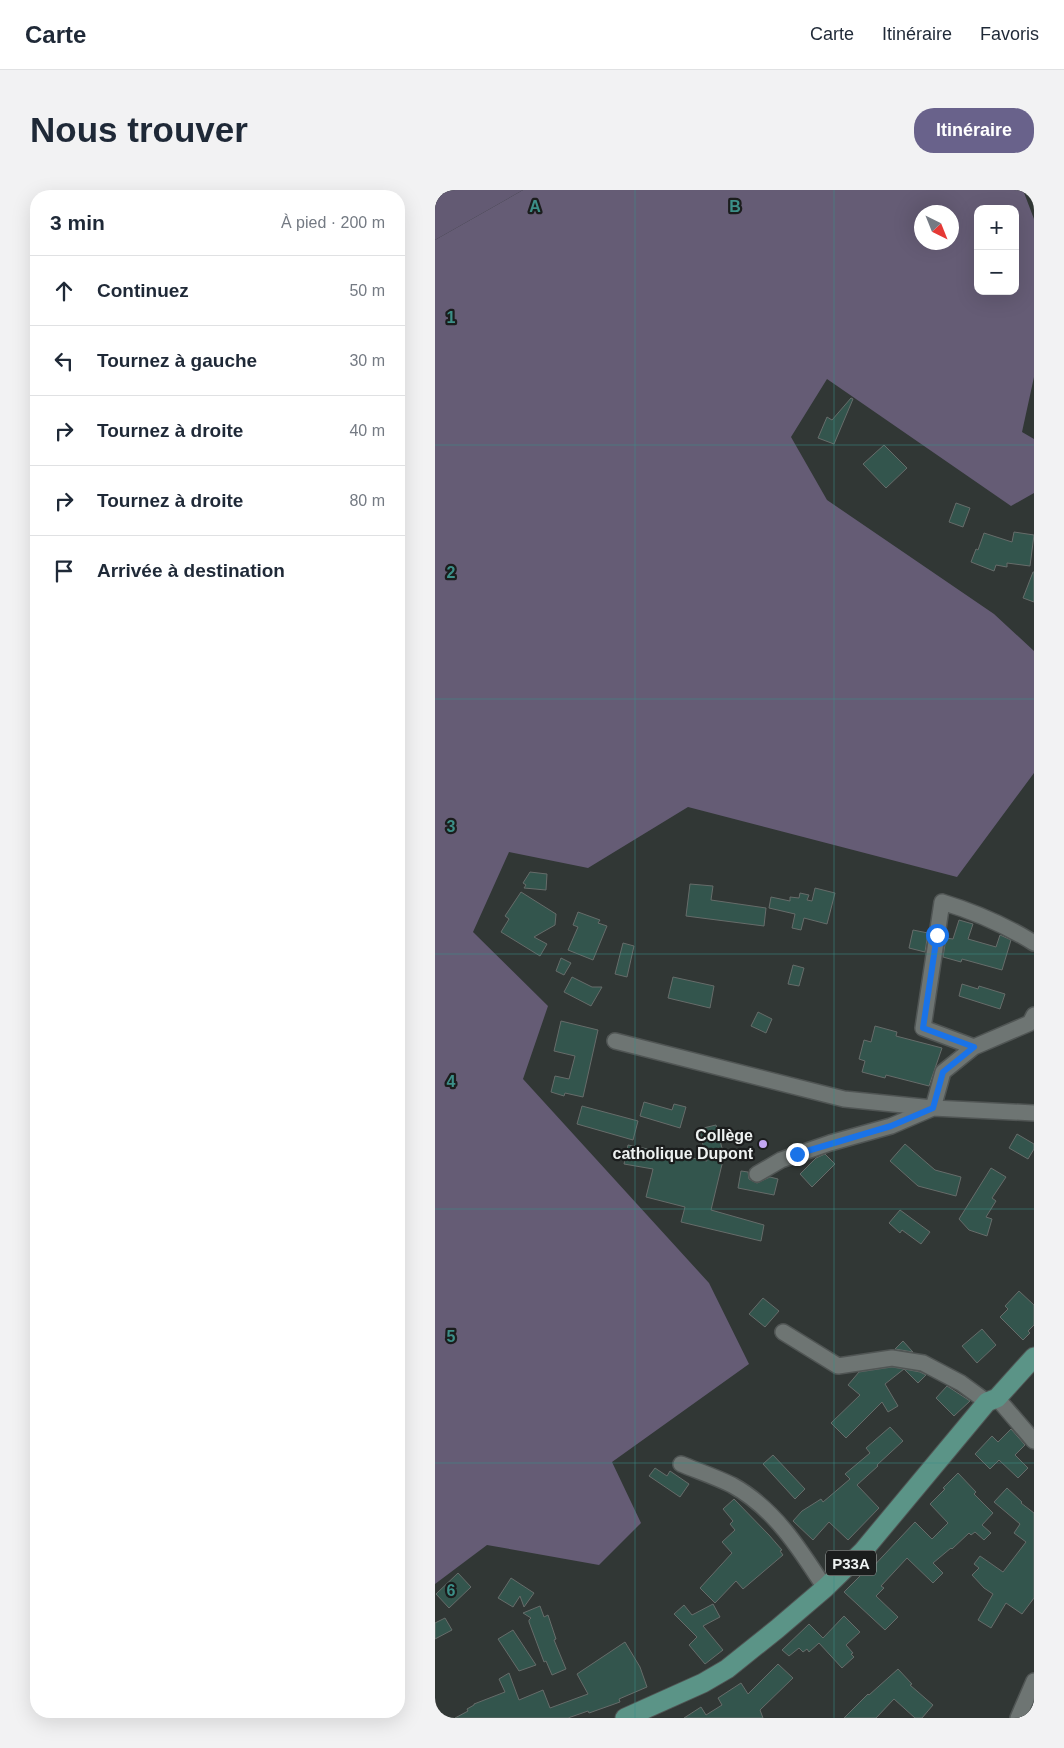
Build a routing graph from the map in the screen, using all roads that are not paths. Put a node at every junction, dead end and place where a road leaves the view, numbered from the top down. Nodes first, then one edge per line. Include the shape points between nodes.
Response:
1 (1034, 943) edge
2 (1034, 1015) edge
3 (615, 1041) dead end
4 (974, 1047) junction
5 (933, 1108) junction
6 (1034, 1113) edge
7 (757, 1174) dead end
8 (783, 1332) dead end
9 (1034, 1357) edge
10 (992, 1400) junction
11 (1034, 1441) edge
12 (681, 1464) dead end
13 (825, 1588) junction
14 (1034, 1682) edge
15 (1031, 1702) edge
16 (625, 1718) edge
17 (1018, 1718) edge

1 - 4 street via 1011,928 942,902 923,1028
2 - 4 street via 1030,1023
3 - 5 street via 843,1099
4 - 5 street via 943,1072
5 - 6 street
5 - 7 street via 891,1126 781,1160
8 - 10 street via 838,1366 892,1358 923,1363
9 - 10 main road, P33A
10 - 11 street
10 - 13 main road, P33A via 863,1551
12 - 13 street via 732,1485 756,1501 798,1546
13 - 16 main road, P33A via 727,1669
14 - 15 street
15 - 17 street

